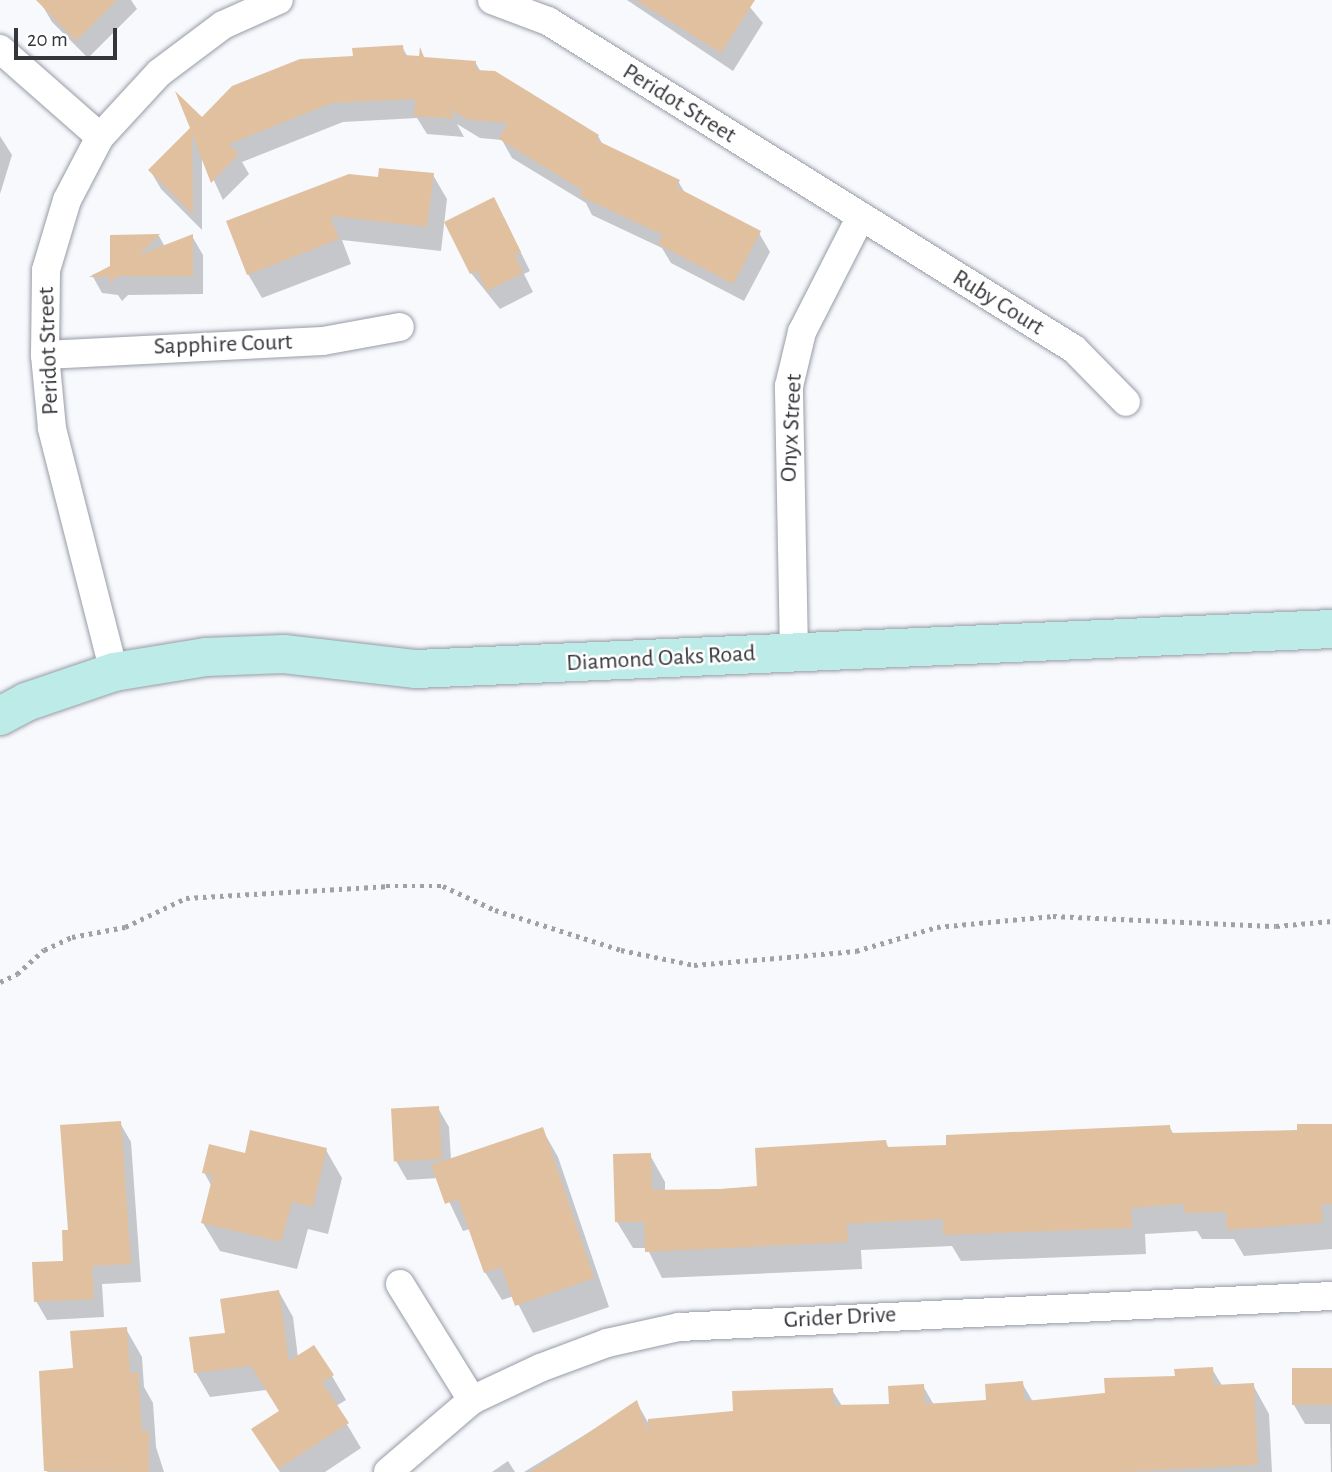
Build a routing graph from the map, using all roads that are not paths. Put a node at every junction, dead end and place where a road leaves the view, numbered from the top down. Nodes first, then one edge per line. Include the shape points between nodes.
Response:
1 (279, 0) edge
2 (492, 0) edge
3 (0, 49) edge
4 (100, 137) junction
5 (860, 218) junction
6 (400, 327) dead end
7 (45, 355) junction
8 (1126, 402) dead end
9 (1332, 629) edge
10 (794, 652) junction
11 (114, 672) junction
12 (0, 716) edge
13 (400, 1284) dead end
14 (1332, 1296) edge
15 (472, 1400) junction
16 (388, 1472) edge

1 - 4 street, Peridot Street via 223,24 159,73
2 - 5 street, Peridot Street via 548,21
3 - 4 street
4 - 7 street, Peridot Street via 67,200 46,270
5 - 8 street, Ruby Court via 1074,349
5 - 10 street, Onyx Street via 802,332 789,386
6 - 7 street, Sapphire Court via 323,341
7 - 11 street, Peridot Street via 52,428
9 - 10 street, Diamond Oaks Road
10 - 11 street, Diamond Oaks Road via 416,669 271,655 206,657
11 - 12 street, Diamond Oaks Road via 26,702
13 - 15 street
14 - 15 street, Grider Drive via 680,1327 607,1343
15 - 16 street, Grider Drive

